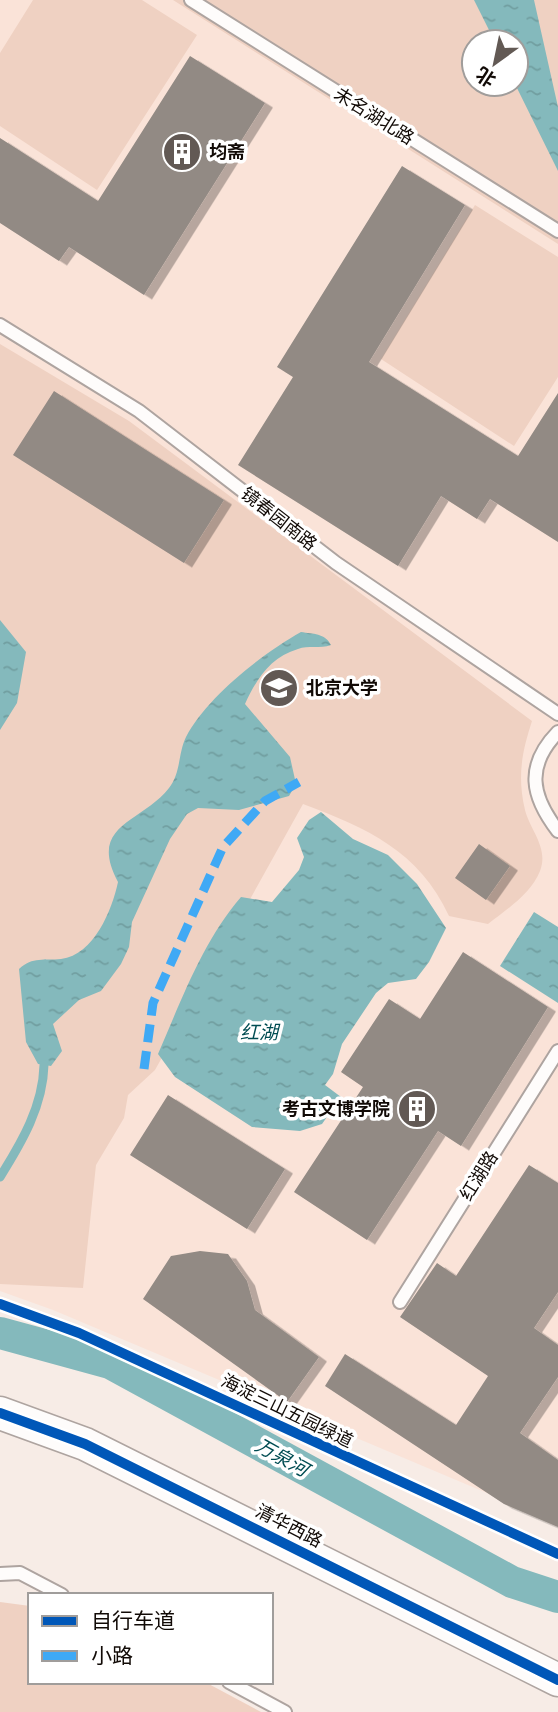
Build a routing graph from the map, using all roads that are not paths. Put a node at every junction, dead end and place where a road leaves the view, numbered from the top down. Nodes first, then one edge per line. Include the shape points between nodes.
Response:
1 (191, 0) edge
2 (558, 231) edge
3 (0, 325) edge
4 (558, 714) edge
5 (558, 732) edge
6 (558, 831) edge
7 (558, 1051) edge
8 (400, 1302) dead end
9 (0, 1413) edge
10 (0, 1574) edge
11 (58, 1593) edge
12 (558, 1680) edge
13 (233, 1684) edge
14 (285, 1712) edge

1 - 2 lane, 未名湖北路
3 - 4 lane, 镜春园南路 via 139,411 335,563
5 - 6 lane via 542,748 533,782 545,814
7 - 8 lane, 红湖路
9 - 12 main road, 清华西路 via 85,1444
10 - 11 lane via 20,1573
13 - 14 lane

